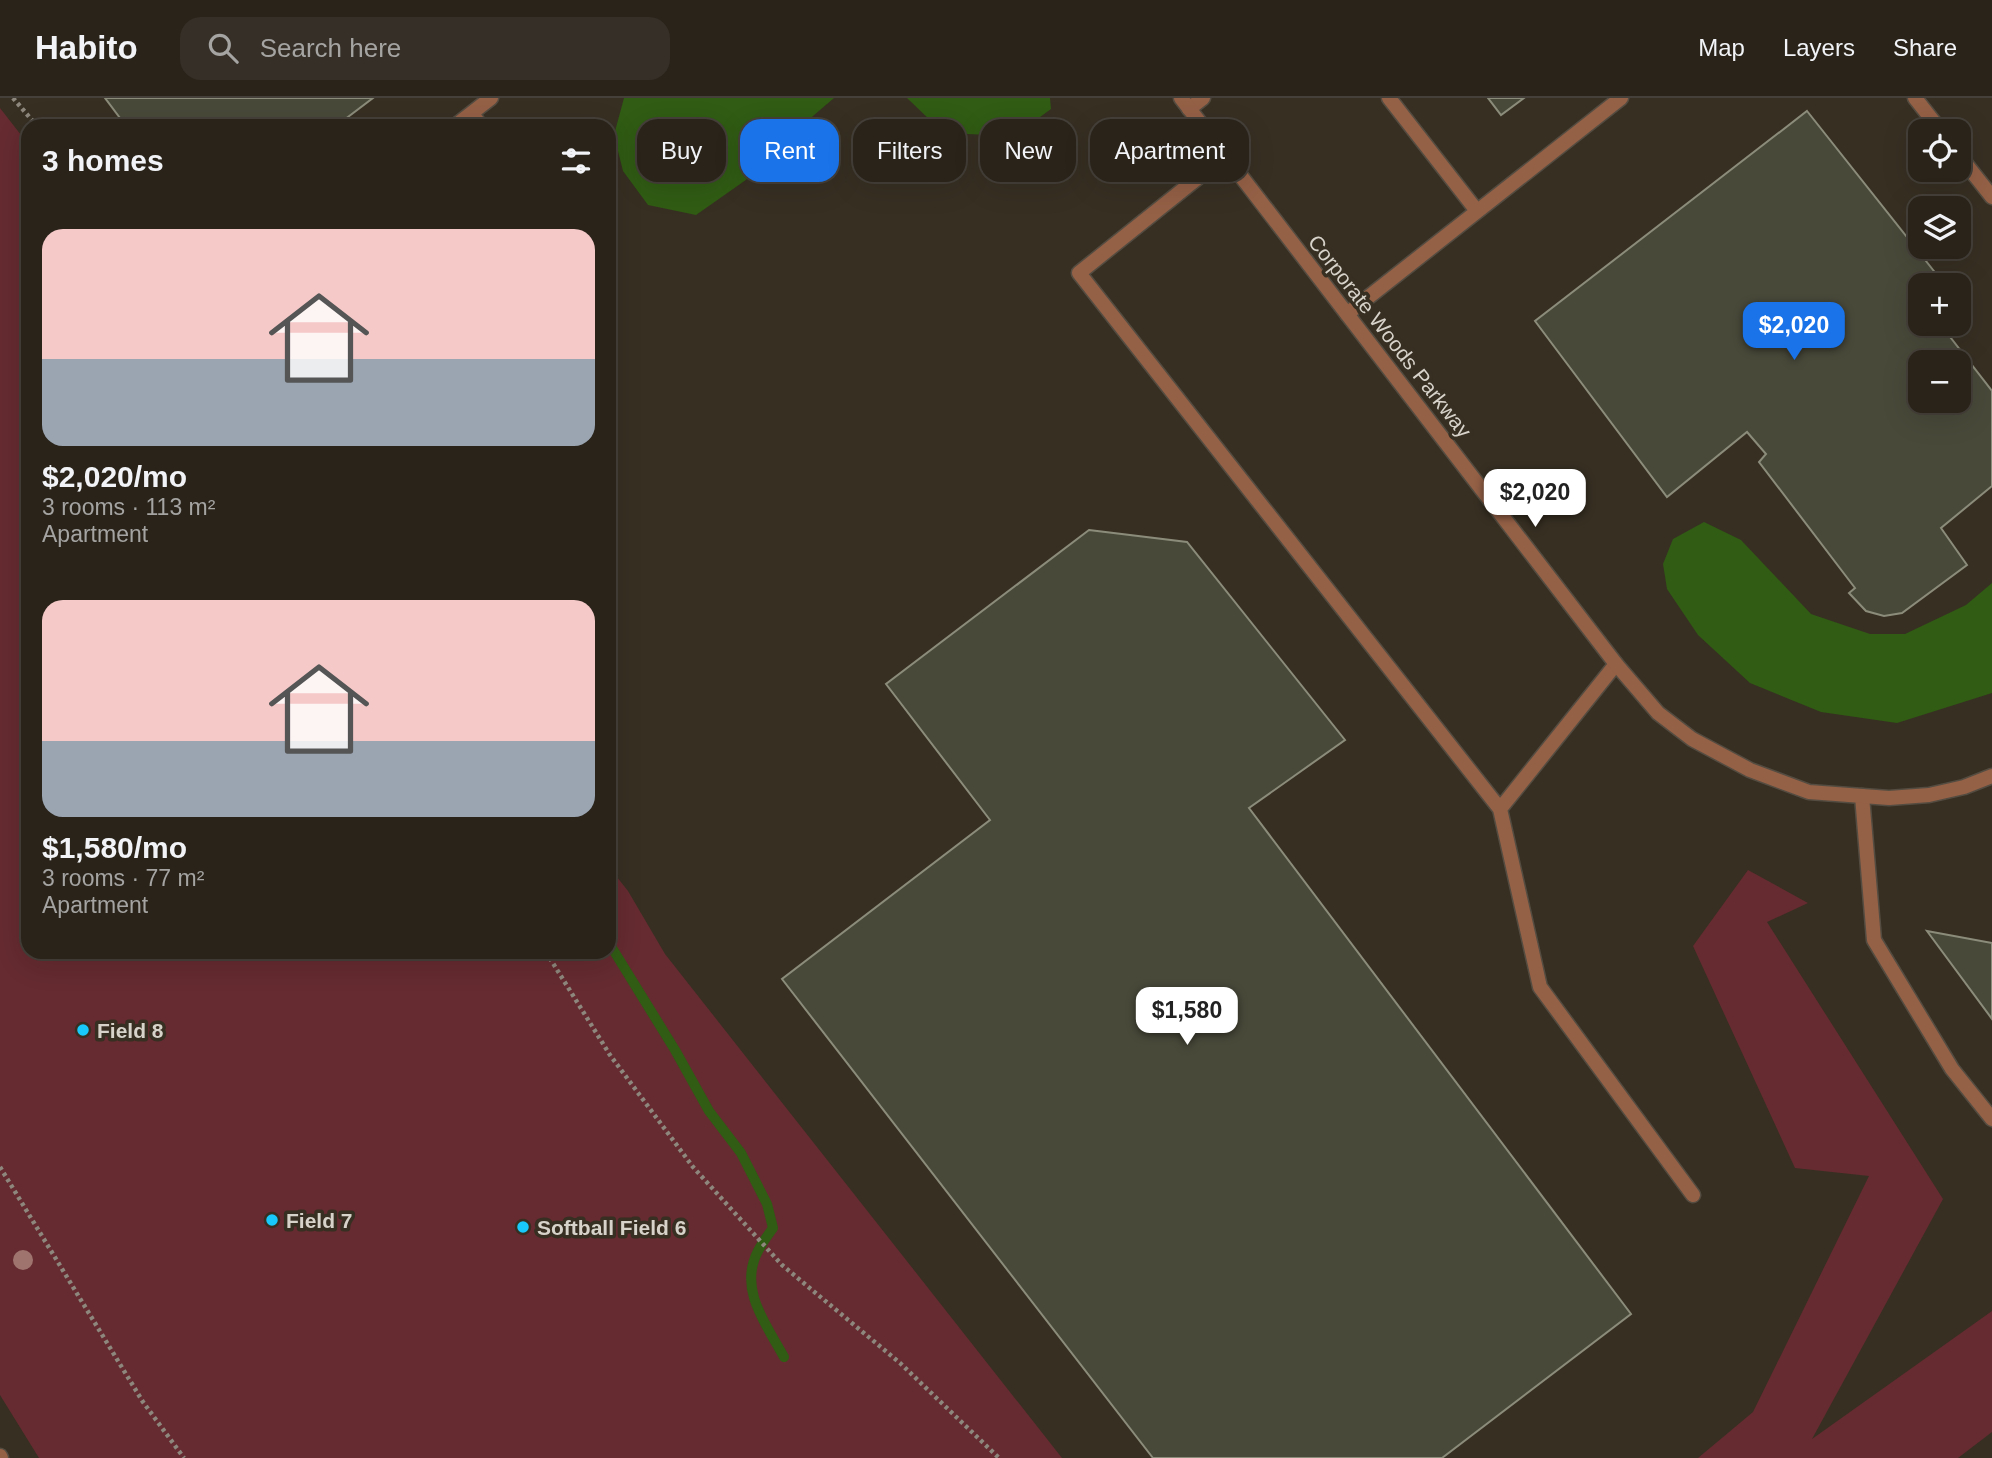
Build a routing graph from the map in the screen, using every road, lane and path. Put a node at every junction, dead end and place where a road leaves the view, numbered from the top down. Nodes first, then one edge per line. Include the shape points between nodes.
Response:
1 (13, 98) edge
2 (491, 98) edge
3 (1203, 98) edge
4 (1389, 98) edge
5 (1622, 98) edge
6 (1915, 98) edge
7 (1185, 103) edge
8 (472, 114) junction
9 (31, 119) edge
10 (465, 119) edge
11 (476, 119) edge
12 (1197, 119) edge
13 (1932, 119) edge
14 (1971, 170) edge
15 (1193, 182) edge
16 (1245, 182) edge
17 (1992, 197) edge
18 (1477, 211) junction
19 (1347, 314) junction
20 (1616, 664) junction
21 (1992, 776) edge
22 (1862, 796) junction
23 (1500, 809) junction
24 (550, 959) edge
25 (1992, 1119) edge
26 (0, 1167) edge
27 (1693, 1195) dead end
28 (184, 1458) edge
29 (999, 1458) edge

1 - 9 path
2 - 8 street
3 - 7 street
4 - 18 street
5 - 18 street
6 - 13 street
7 - 12 street, Corporate Woods Parkway
8 - 10 street
8 - 11 street
14 - 17 street
15 - 23 street via 1079,273
16 - 19 street, Corporate Woods Parkway
18 - 19 street
19 - 20 street, Corporate Woods Parkway
20 - 22 street, Corporate Woods Parkway via 1658,713 1692,739 1750,770 1809,792
20 - 23 street
21 - 22 street, Corporate Woods Parkway via 1929,794
22 - 25 street via 1874,940 1952,1069
23 - 27 street via 1540,987
24 - 29 path via 610,1055 693,1167 786,1268 900,1363
26 - 28 path via 142,1402

